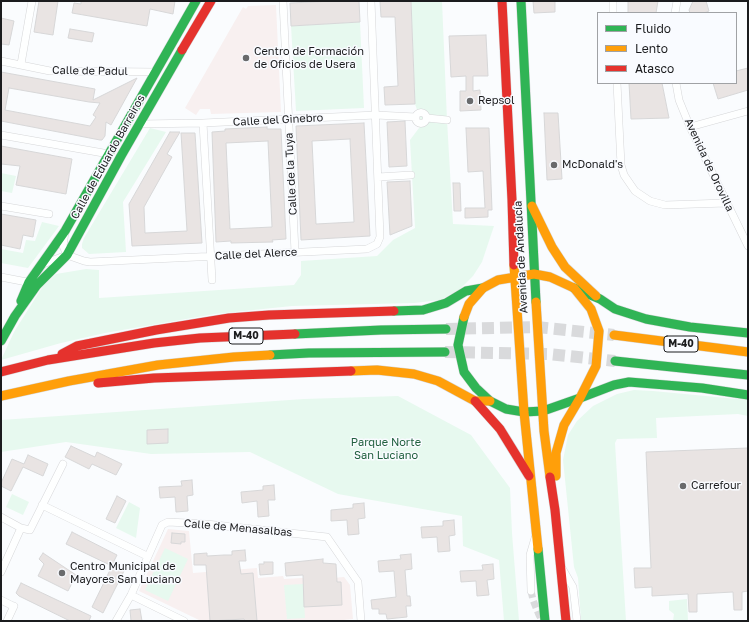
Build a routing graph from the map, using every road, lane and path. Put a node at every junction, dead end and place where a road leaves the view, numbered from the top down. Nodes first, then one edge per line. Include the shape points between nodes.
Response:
1 (32, 1) edge
2 (196, 1) edge
3 (211, 1) edge
4 (283, 1) edge
5 (371, 1) edge
6 (502, 1) edge
7 (521, 1) edge
8 (613, 1) edge
9 (678, 1) edge
10 (613, 12) edge
11 (675, 12) edge
12 (1, 61) edge
13 (21, 64) junction
14 (156, 72) junction
15 (617, 84) edge
16 (676, 84) edge
17 (748, 111) edge
18 (376, 114) junction
19 (289, 119) junction
20 (447, 120) dead end
21 (203, 123) junction
22 (140, 124) junction
23 (690, 128) junction
24 (1, 135) edge
25 (109, 154) junction
26 (410, 175) dead end
27 (378, 177) junction
28 (530, 201) junction
29 (726, 203) junction
30 (1, 206) edge
31 (49, 214) dead end
32 (65, 231) junction
33 (748, 246) edge
34 (295, 252) junction
35 (67, 255) junction
36 (212, 256) junction
37 (43, 264) junction
38 (534, 274) junction
39 (1, 277) edge
40 (514, 277) junction
41 (212, 280) dead end
42 (33, 284) junction
43 (482, 288) junction
44 (574, 288) junction
45 (600, 299) junction
46 (446, 330) tunnel mouth
47 (748, 333) edge
48 (614, 335) tunnel mouth
49 (2, 340) edge
50 (445, 352) tunnel mouth
51 (748, 352) edge
52 (48, 360) junction
53 (614, 360) tunnel mouth
54 (1, 372) edge
55 (748, 375) edge
56 (69, 381) junction
57 (748, 395) edge
58 (1, 396) edge
59 (580, 398) junction
60 (475, 401) junction
61 (490, 401) junction
62 (543, 411) junction
63 (524, 412) junction
64 (63, 464) dead end
65 (531, 480) junction
66 (42, 505) junction
67 (555, 510) junction
68 (1, 517) edge
69 (21, 528) junction
70 (537, 530) junction
71 (147, 556) junction
72 (560, 564) junction
73 (1, 572) edge
74 (531, 591) tunnel mouth
75 (131, 595) junction
76 (1, 600) edge
77 (7, 621) edge
78 (116, 621) edge
79 (184, 621) edge
80 (361, 621) edge
81 (545, 621) edge
82 (566, 621) edge
83 (577, 621) edge

1 - 13 street
2 - 14 main road, Calle de Eduardo Barreiros
3 - 22 main road, Calle de Eduardo Barreiros
4 - 19 street, Calle de la Tuya
5 - 18 street, Calle del Alerce
6 - 40 main road, Avenida de Andalucía
7 - 28 main road, Avenida de Andalucía
8 - 10 street
9 - 11 street
12 - 13 street, Calle de Padul
13 - 14 street, Calle de Padul via 50,70
14 - 25 main road, Calle de Eduardo Barreiros
15 - 29 street via 621,165 624,175 635,191 650,201 665,205
16 - 23 street, Avenida de Orovilla via 679,100
17 - 23 street
18 - 19 street, Calle del Ginebro
18 - 20 street, Calle del Ginebro via 416,117 422,112 427,118
18 - 27 street, Calle del Alerce
19 - 21 street, Calle del Ginebro
19 - 34 street, Calle de la Tuya
21 - 22 street, Calle del Ginebro
21 - 36 street
22 - 35 main road, Calle de Eduardo Barreiros
23 - 29 street, Avenida de Orovilla
24 - 25 street
25 - 32 main road, Calle de Eduardo Barreiros
26 - 27 street
27 - 34 street, Calle del Alerce via 380,237 377,244 367,249
28 - 38 main road, Avenida de Andalucía
28 - 45 main road via 552,247 565,267
29 - 33 street, Avenida de Orovilla
30 - 31 street
32 - 35 street via 63,246
32 - 37 main road, Calle de Eduardo Barreiros
34 - 36 street, Calle del Alerce
35 - 36 street, Calle del Alerce via 90,262
35 - 37 street
35 - 42 main road, Calle de Eduardo Barreiros
36 - 41 street
37 - 42 main road, Calle de Eduardo Barreiros
38 - 40 main road
38 - 44 main road via 550,277
38 - 62 main road, Avenida de Andalucía
39 - 42 street
40 - 43 main road via 498,280
40 - 63 main road, Avenida de Andalucía
42 - 49 main road, Calle de Eduardo Barreiros
43 - 52 main road via 466,291 446,303 423,310 229,318 77,346
43 - 61 main road via 469,304 462,321 458,345 464,372
44 - 45 main road
44 - 59 main road, Avenida de Andalucía via 591,309 599,331 596,366
45 - 47 main road via 615,308 646,319
46 - 52 main road, M-40 via 381,330 200,338
48 - 51 main road, M-40
50 - 56 main road, M-40 via 309,353 234,357 158,365
52 - 54 main road, M-40
53 - 55 main road, M-40
56 - 58 main road, M-40
56 - 60 main road via 92,383 377,370 414,374 438,381
57 - 59 main road via 629,382 604,388
59 - 62 main road
59 - 67 main road, Avenida de Andalucía via 564,425 556,453
60 - 61 main road
60 - 65 main road, Avenida de Andalucía via 500,430
61 - 63 main road via 506,409
62 - 63 main road
62 - 67 main road, Avenida de Andalucía
63 - 65 main road, Avenida de Andalucía
64 - 66 street
65 - 70 main road, Avenida de Andalucía
66 - 69 street via 30,530
66 - 71 street
67 - 72 main road, Avenida de Andalucía
68 - 69 street
69 - 73 street
70 - 74 street, Avenida de Andalucía via 530,555
70 - 81 main road, Avenida de Andalucía
71 - 75 street, Calle de Menasalbas
71 - 80 street, Calle de Menasalbas via 162,525 168,522 326,537 358,582
72 - 82 main road, Avenida de Andalucía
72 - 83 street, Avenida de Andalucía via 573,587
75 - 78 street, Calle de Menasalbas
75 - 79 street
76 - 77 street via 12,606

